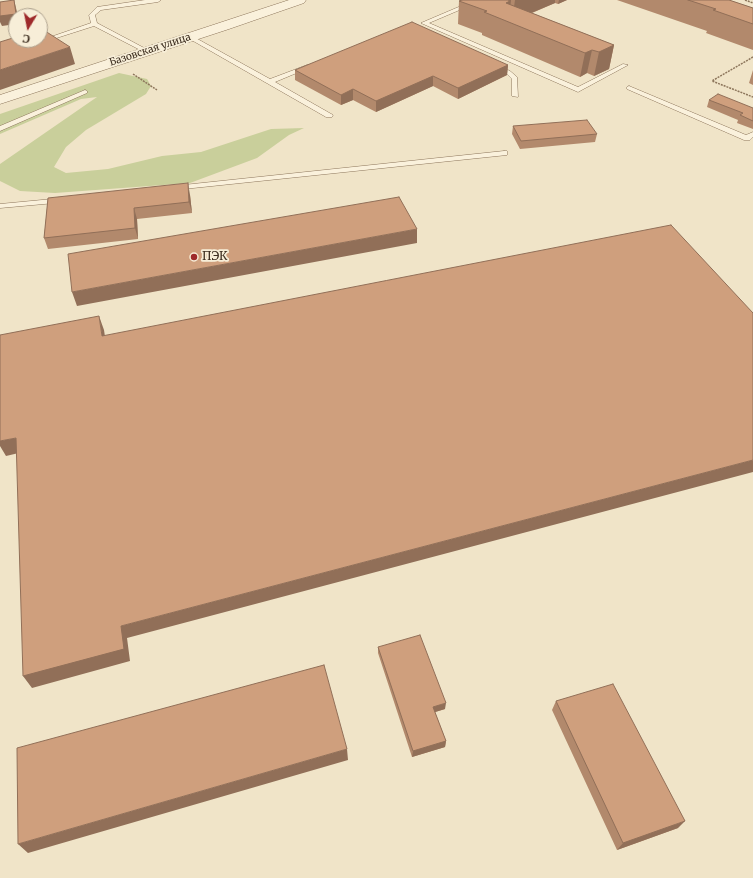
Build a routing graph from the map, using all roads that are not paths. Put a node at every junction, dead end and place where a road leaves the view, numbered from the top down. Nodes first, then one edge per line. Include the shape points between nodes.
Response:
1 (96, 0) edge
2 (158, 0) edge
3 (300, 0) edge
4 (480, 0) edge
5 (99, 8) junction
6 (94, 24) junction
7 (190, 37) junction
8 (48, 39) edge
9 (146, 51) junction
10 (319, 62) edge
11 (486, 62) edge
12 (625, 65) dead end
13 (269, 82) junction
14 (629, 88) dead end
15 (85, 92) dead end
16 (516, 96) dead end
17 (0, 100) edge
18 (329, 115) dead end
19 (0, 129) edge
20 (753, 134) edge
21 (504, 153) dead end
22 (166, 189) edge
23 (71, 199) edge
24 (0, 206) edge

1 - 5 lane
2 - 5 lane
3 - 7 street, Базовская улица
4 - 12 lane via 424,23 578,90
5 - 6 lane via 92,15
6 - 8 lane
6 - 9 lane
7 - 9 street, Базовская улица
7 - 13 lane
9 - 17 street, Базовская улица
10 - 13 lane
11 - 16 lane via 513,76 516,82
13 - 18 lane
14 - 20 lane via 747,138
15 - 19 lane
21 - 22 lane
23 - 24 lane

